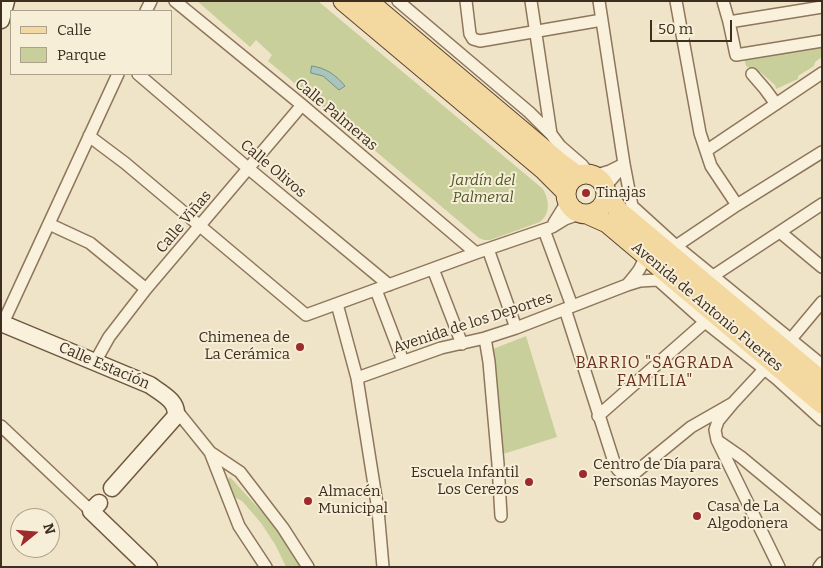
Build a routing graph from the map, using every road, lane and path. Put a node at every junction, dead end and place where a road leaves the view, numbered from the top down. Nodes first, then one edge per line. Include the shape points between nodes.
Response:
1 (6, 1) edge
2 (175, 1) edge
3 (343, 1) edge
4 (368, 1) edge
5 (398, 1) edge
6 (466, 1) edge
7 (531, 1) edge
8 (599, 1) edge
9 (676, 1) edge
10 (723, 1) edge
11 (822, 7) edge
12 (1, 20) edge
13 (602, 20) junction
14 (729, 22) junction
15 (536, 32) junction
16 (822, 41) edge
17 (822, 73) edge
18 (752, 74) dead end
19 (118, 75) edge
20 (139, 75) edge
21 (776, 104) junction
22 (302, 105) junction
23 (551, 134) junction
24 (89, 136) junction
25 (706, 152) junction
26 (820, 156) edge
27 (624, 164) junction
28 (249, 169) junction
29 (594, 182) junction
30 (822, 204) edge
31 (738, 205) junction
32 (575, 206) junction
33 (49, 224) junction
34 (200, 226) junction
35 (548, 228) junction
36 (780, 232) junction
37 (676, 246) junction
38 (488, 249) junction
39 (476, 253) junction
40 (645, 255) junction
41 (822, 267) edge
42 (433, 269) junction
43 (713, 276) junction
44 (665, 279) junction
45 (390, 285) junction
46 (627, 285) junction
47 (146, 289) junction
48 (376, 290) junction
49 (822, 302) edge
50 (337, 304) junction
51 (569, 308) junction
52 (706, 322) junction
53 (2, 323) edge
54 (516, 328) junction
55 (485, 338) junction
56 (462, 344) junction
57 (777, 355) junction
58 (403, 361) junction
59 (95, 362) junction
60 (822, 365) edge
61 (357, 378) junction
62 (822, 381) edge
63 (733, 403) junction
64 (822, 404) edge
65 (177, 411) junction
66 (598, 416) junction
67 (822, 420) edge
68 (1, 426) edge
69 (717, 440) junction
70 (210, 452) junction
71 (112, 488) dead end
72 (95, 507) joint
73 (501, 516) dead end
74 (822, 524) edge
75 (822, 564) edge
76 (149, 567) edge
77 (266, 567) edge
78 (308, 567) edge
79 (383, 567) edge
80 (779, 567) edge
81 (819, 567) edge

1 - 12 main road
2 - 22 street, Calle Palmeras
3 - 32 main road, Avenida de Antonio Fuertes via 544,170
4 - 29 main road, Avenida de Antonio Fuertes via 558,161
5 - 23 street, Avenida de Antonio Fuertes
6 - 15 street via 473,39 480,41
7 - 15 street
8 - 13 street
9 - 25 street
10 - 14 street
11 - 14 street
13 - 15 street
13 - 27 street
14 - 16 street via 736,55
15 - 23 street
17 - 21 street
18 - 21 street
19 - 24 street
20 - 28 street, Calle Olivos
21 - 25 street
22 - 28 street, Calle Viñas
22 - 39 street, Calle Palmeras
23 - 29 street, Avenida de Antonio Fuertes
24 - 33 street
24 - 34 street
25 - 31 street via 711,166
26 - 31 street
27 - 29 street
27 - 37 street, Avenida de Antonio Fuertes via 632,206
28 - 34 street, Calle Viñas
28 - 45 street, Calle Olivos
29 - 32 main road via 570,182
29 - 32 main road via 605,200 599,210
29 - 57 main road, Avenida de Antonio Fuertes via 620,212
30 - 36 street
31 - 37 street
32 - 35 street
32 - 35 street via 565,219
32 - 40 main road, Avenida de Antonio Fuertes via 607,223
33 - 47 street via 90,242
33 - 53 street
34 - 47 street, Calle Viñas
34 - 50 street via 306,315
35 - 38 street
35 - 51 street
36 - 41 street
36 - 43 street
37 - 43 street, Avenida de Antonio Fuertes
38 - 39 street
38 - 54 street
39 - 42 street
40 - 44 main road, Avenida de Antonio Fuertes
40 - 46 street via 639,272
42 - 45 street
42 - 56 street
43 - 57 street, Avenida de Antonio Fuertes
44 - 46 street, Avenida de los Deportes
44 - 52 street, Avenida de Antonio Fuertes
44 - 57 main road, Avenida de Antonio Fuertes
45 - 48 street
46 - 51 street, Avenida de los Deportes
47 - 59 street, Calle Viñas
48 - 50 street
48 - 58 street
49 - 57 street
50 - 61 street
51 - 54 street, Avenida de los Deportes
51 - 66 street
52 - 57 street, Avenida de Antonio Fuertes
52 - 66 street
53 - 59 main road, Calle Estación
54 - 55 street, Avenida de los Deportes
55 - 56 street, Avenida de los Deportes
55 - 73 street
56 - 58 street, Avenida de los Deportes
57 - 60 street, Avenida de Antonio Fuertes
57 - 62 main road, Avenida de Antonio Fuertes
57 - 63 street
57 - 64 main road, Avenida de Antonio Fuertes
57 - 67 street, Avenida de Antonio Fuertes via 777,379
58 - 61 street, Avenida de los Deportes
59 - 65 main road, Calle Estación via 150,385 168,398
61 - 79 street via 378,510
63 - 66 street via 691,427 630,474 617,470
63 - 69 street via 718,421 715,430
65 - 70 street, Calle Estación
65 - 71 main road via 169,425
68 - 72 street
69 - 74 street
69 - 80 street
70 - 77 street, Calle Estación via 239,526
70 - 78 street, Calle Estación via 240,472
72 - 76 main road
75 - 81 street

